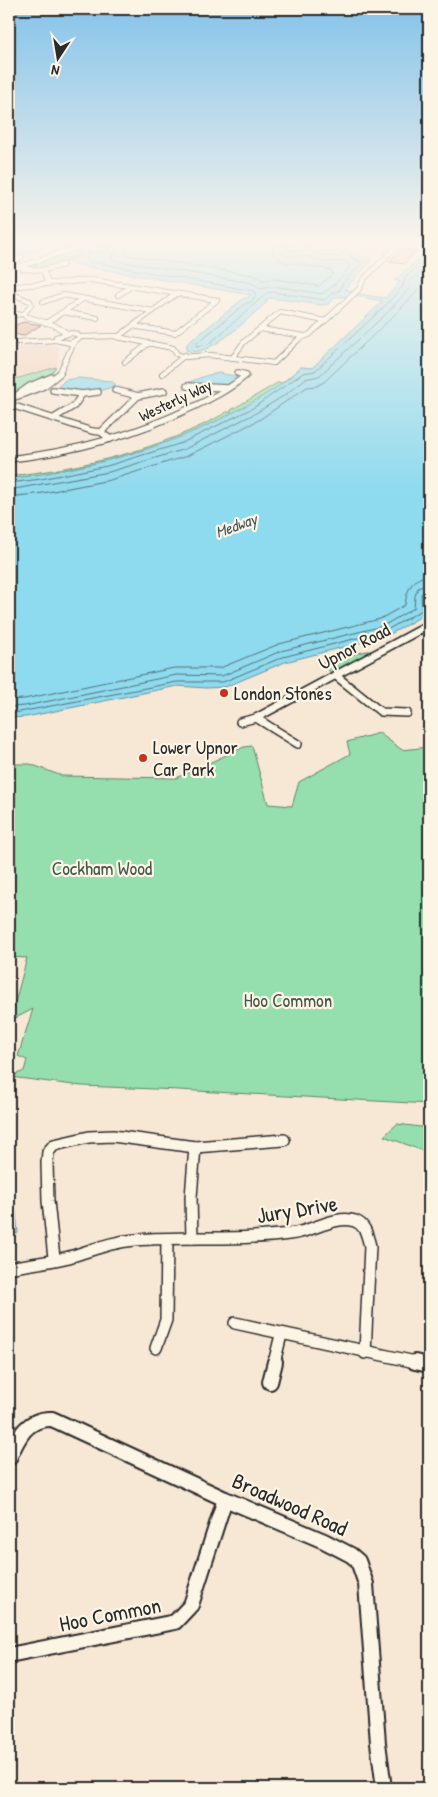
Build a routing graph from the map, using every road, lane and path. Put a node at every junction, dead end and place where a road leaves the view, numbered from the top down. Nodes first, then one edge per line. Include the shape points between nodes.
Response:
1 (57, 327) edge
2 (132, 327) edge
3 (139, 327) edge
4 (182, 327) edge
5 (262, 327) edge
6 (318, 327) edge
7 (258, 330) junction
8 (67, 333) junction
9 (119, 336) junction
10 (80, 337) junction
11 (302, 338) junction
12 (56, 340) junction
13 (18, 342) dead end
14 (74, 342) junction
15 (63, 343) junction
16 (152, 343) junction
17 (67, 351) junction
18 (185, 355) junction
19 (233, 357) junction
20 (125, 362) dead end
21 (238, 373) dead end
22 (162, 374) dead end
23 (187, 386) dead end
24 (228, 388) junction
25 (53, 390) dead end
26 (115, 390) dead end
27 (164, 391) dead end
28 (98, 392) dead end
29 (82, 394) junction
30 (138, 396) junction
31 (9, 401) edge
32 (14, 406) dead end
33 (54, 418) junction
34 (101, 432) junction
35 (110, 439) junction
36 (72, 449) joint
37 (9, 459) edge
38 (429, 625) edge
39 (335, 675) junction
40 (407, 713) dead end
41 (256, 718) junction
42 (240, 722) dead end
43 (298, 744) dead end
44 (284, 1140) dead end
45 (195, 1147) junction
46 (192, 1238) junction
47 (167, 1239) junction
48 (54, 1258) junction
49 (9, 1268) edge
50 (236, 1323) dead end
51 (281, 1334) junction
52 (156, 1348) dead end
53 (365, 1353) junction
54 (429, 1365) edge
55 (270, 1382) dead end
56 (9, 1458) edge
57 (225, 1499) junction
58 (9, 1655) edge
59 (384, 1788) edge

1 - 8 street
2 - 9 street
3 - 4 street via 175,332
5 - 7 street
6 - 11 street
7 - 11 street
7 - 19 street
8 - 10 street
8 - 12 street
9 - 10 street
9 - 16 street
10 - 14 street
11 - 19 street via 274,363
12 - 13 street
12 - 15 street
14 - 15 street
14 - 17 street
15 - 17 street
16 - 18 street via 176,349 177,353
16 - 20 street
17 - 31 street via 63,368 46,385
18 - 19 street
18 - 22 street
21 - 24 street, Westerly Way via 248,373
23 - 24 street
24 - 35 street, Westerly Way via 162,422
25 - 29 street
26 - 30 street
27 - 30 street
28 - 29 street
29 - 33 street via 75,405
30 - 34 street
32 - 33 street
33 - 34 street
34 - 35 street
35 - 36 street
36 - 37 street
38 - 39 street, Upnor Road
39 - 40 street via 381,712
39 - 41 street, Upnor Road
41 - 42 street, Upnor Road
41 - 43 street
44 - 45 street
45 - 46 street
45 - 48 street via 113,1136 75,1140 51,1148 47,1163 48,1201
46 - 47 street, Jury Drive
46 - 53 street, Jury Drive via 296,1233 340,1220 358,1222 367,1234 370,1246
47 - 48 street, Jury Drive via 101,1245 68,1257
47 - 52 street via 166,1320
48 - 49 street, Jury Drive
50 - 51 street
51 - 53 street
51 - 55 street
53 - 54 street
56 - 57 street, Broadwood Road via 25,1428 38,1420 50,1419
57 - 58 street, Hoo Common via 191,1605 175,1622
57 - 59 street, Broadwood Road via 324,1541 351,1555 361,1567 366,1584

